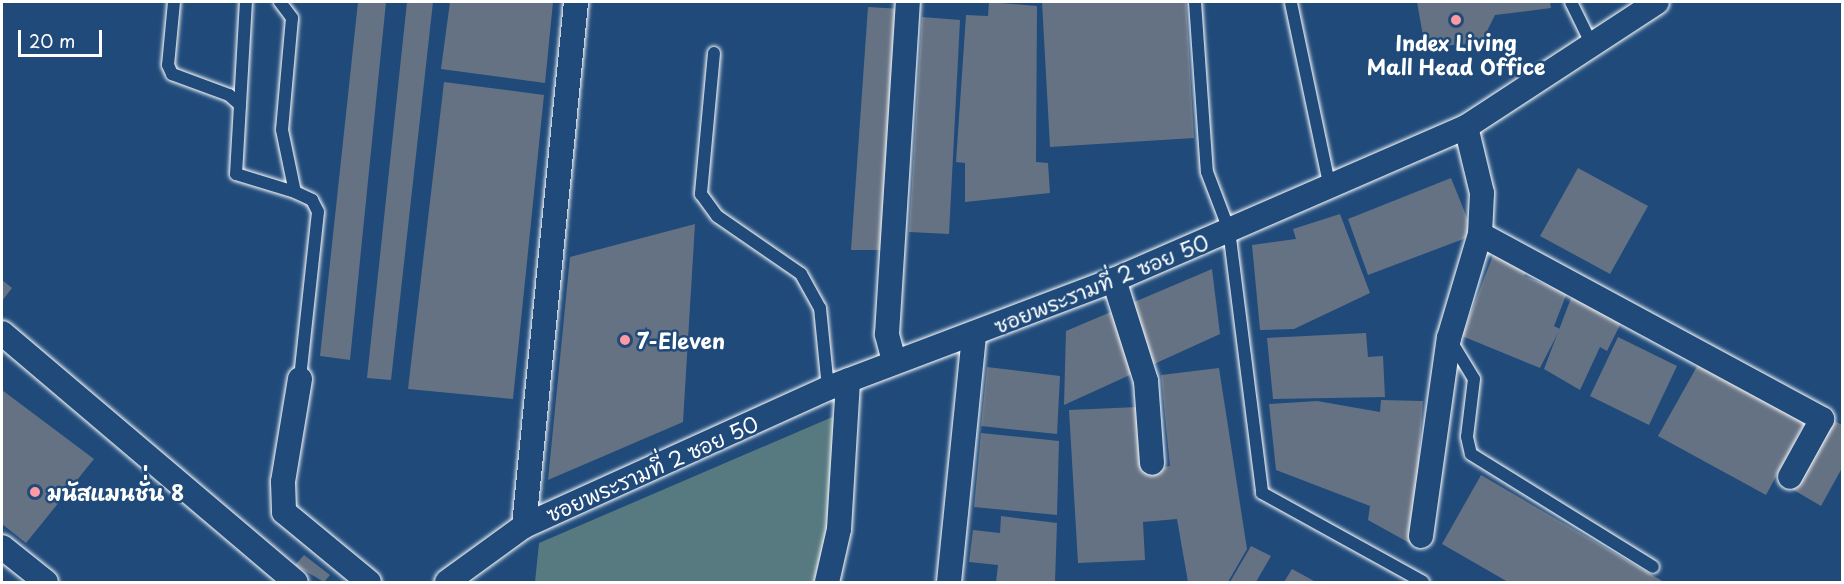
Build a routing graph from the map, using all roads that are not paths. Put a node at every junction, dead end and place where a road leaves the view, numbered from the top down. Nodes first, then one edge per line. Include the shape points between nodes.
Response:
1 (174, 2) edge
2 (246, 2) edge
3 (280, 2) edge
4 (576, 2) edge
5 (908, 2) edge
6 (1195, 2) edge
7 (1571, 2) edge
8 (1657, 2) edge
9 (1291, 3) edge
10 (1593, 48) junction
11 (714, 54) dead end
12 (240, 105) junction
13 (1466, 127) junction
14 (1330, 188) junction
15 (295, 192) junction
16 (1229, 230) junction
17 (1480, 234) junction
18 (1114, 280) junction
19 (2, 333) edge
20 (974, 334) junction
21 (1449, 338) junction
22 (894, 361) junction
23 (300, 380) joint
24 (838, 384) junction
25 (1152, 463) dead end
26 (1790, 477) dead end
27 (524, 526) junction
28 (1421, 536) dead end
29 (2, 547) edge
30 (1653, 567) dead end
31 (46, 582) edge
32 (296, 582) edge
33 (369, 582) edge
34 (447, 582) edge
35 (827, 582) edge
36 (949, 582) edge
37 (1423, 582) edge

1 - 12 lane via 168,65 172,74 230,95
2 - 12 lane
3 - 15 lane via 292,18 282,130
4 - 27 street, ซอยพระรามที่ 2 ซอย 50
5 - 22 street via 887,334
6 - 16 lane via 1207,172
7 - 10 lane
8 - 10 street, ซอยพระรามที่ 2 ซอย 50
9 - 14 lane
10 - 13 street, ซอยพระรามที่ 2 ซอย 50
11 - 24 lane via 701,195 717,216 801,274 820,308
12 - 15 lane via 236,174
13 - 14 street, ซอยพระรามที่ 2 ซอย 50
13 - 17 street via 1482,193
14 - 16 street, ซอยพระรามที่ 2 ซอย 50
15 - 23 lane via 312,200 318,212
16 - 18 street, ซอยพระรามที่ 2 ซอย 50
16 - 37 lane via 1262,493
17 - 21 street
17 - 26 street via 1822,419
18 - 20 street, ซอยพระรามที่ 2 ซอย 50
18 - 25 street via 1146,381
19 - 32 street
20 - 22 street, ซอยพระรามที่ 2 ซอย 50
20 - 36 street
21 - 28 street
21 - 30 lane via 1474,379 1467,437 1471,454
22 - 24 street, ซอยพระรามที่ 2 ซอย 50
23 - 33 street via 283,482 284,512
24 - 27 street, ซอยพระรามที่ 2 ซอย 50
24 - 35 street via 839,529
27 - 34 street, ซอยพระรามที่ 2 ซอย 50
29 - 31 street

